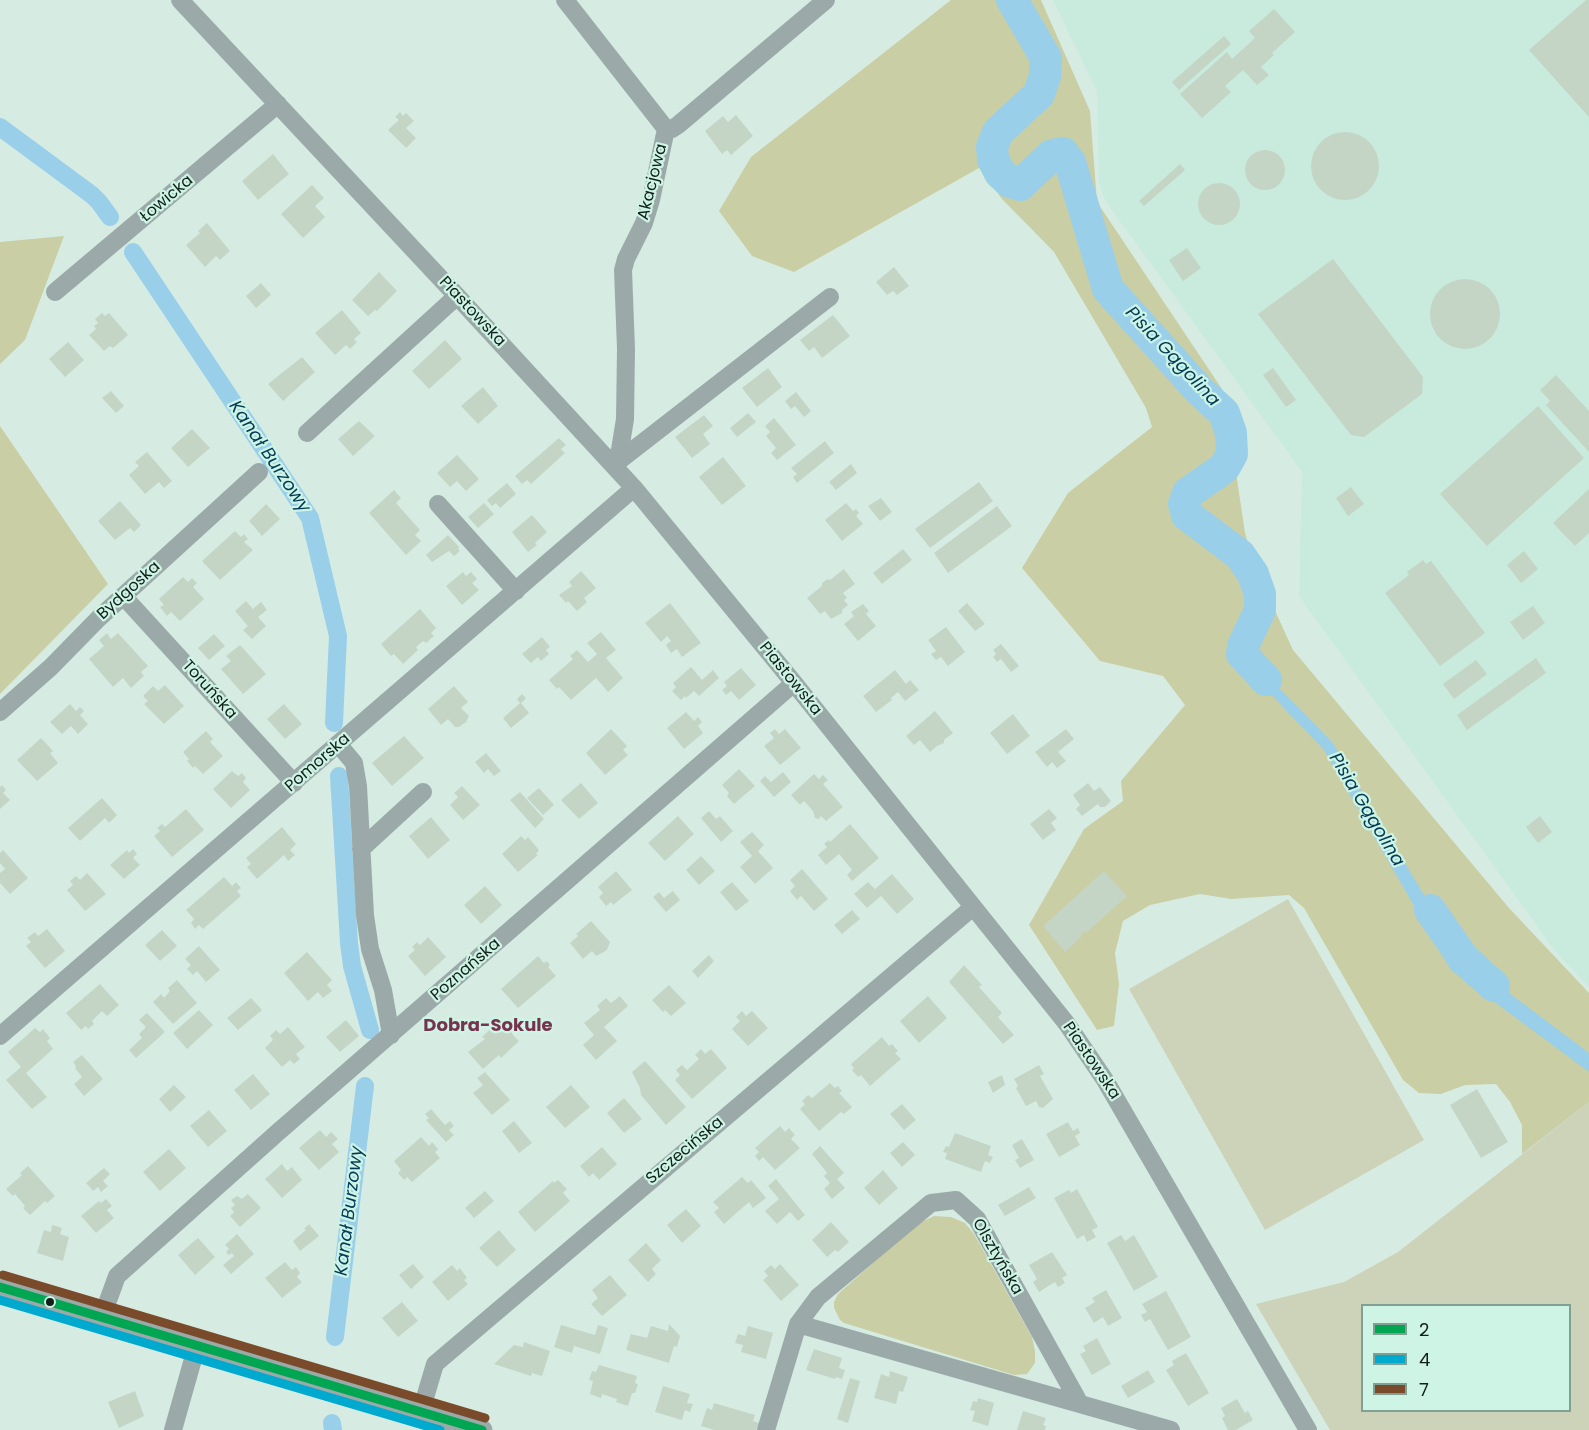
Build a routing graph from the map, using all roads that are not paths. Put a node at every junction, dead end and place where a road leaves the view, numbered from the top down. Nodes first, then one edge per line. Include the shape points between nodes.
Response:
1 (565, 0) edge
2 (826, 0) edge
3 (182, 1) edge
4 (278, 104) junction
5 (666, 129) junction
6 (55, 292) dead end
7 (458, 296) junction
8 (830, 297) dead end
9 (307, 433) dead end
10 (614, 465) junction
11 (259, 472) dead end
12 (634, 488) junction
13 (438, 504) dead end
14 (516, 591) junction
15 (124, 597) junction
16 (794, 683) junction
17 (0, 712) edge
18 (339, 745) junction
19 (294, 783) junction
20 (423, 792) dead end
21 (362, 849) junction
22 (973, 907) junction
23 (391, 1035) junction
24 (0, 1036) edge
25 (0, 1287) edge
26 (102, 1317) junction
27 (798, 1324) junction
28 (197, 1345) junction
29 (1080, 1404) junction
30 (421, 1411) junction
31 (173, 1430) edge
32 (480, 1430) edge
33 (766, 1430) edge
34 (1172, 1430) edge
35 (1308, 1430) edge

1 - 5 street, Akacjowa
2 - 5 street via 678,125
3 - 4 street, Piastowska
4 - 6 street, Łowicka
4 - 7 street, Piastowska
5 - 10 street, Akacjowa via 644,223 623,270 625,419 621,450
7 - 9 street
7 - 10 street, Piastowska
8 - 10 street
10 - 12 street, Piastowska
11 - 15 street, Bydgoska
12 - 14 street, Pomorska
12 - 16 street, Piastowska
13 - 14 street
14 - 18 street, Pomorska
15 - 17 street, Bydgoska
15 - 19 street, Toruńska
16 - 22 street, Piastowska
16 - 23 street, Poznańska
18 - 19 street, Pomorska
18 - 21 street via 354,763
19 - 24 street, Pomorska
20 - 21 street
21 - 23 street via 370,949
22 - 30 street, Szczecińska via 435,1364
22 - 35 street, Piastowska via 1067,1024 1106,1080
23 - 26 street, Poznańska via 117,1276
25 - 26 street
26 - 28 street
27 - 29 street
27 - 29 street, Olsztyńska via 818,1298 931,1203 956,1200 977,1219
27 - 33 street, Olsztyńska
28 - 30 street
28 - 31 street
29 - 34 street
30 - 32 street

